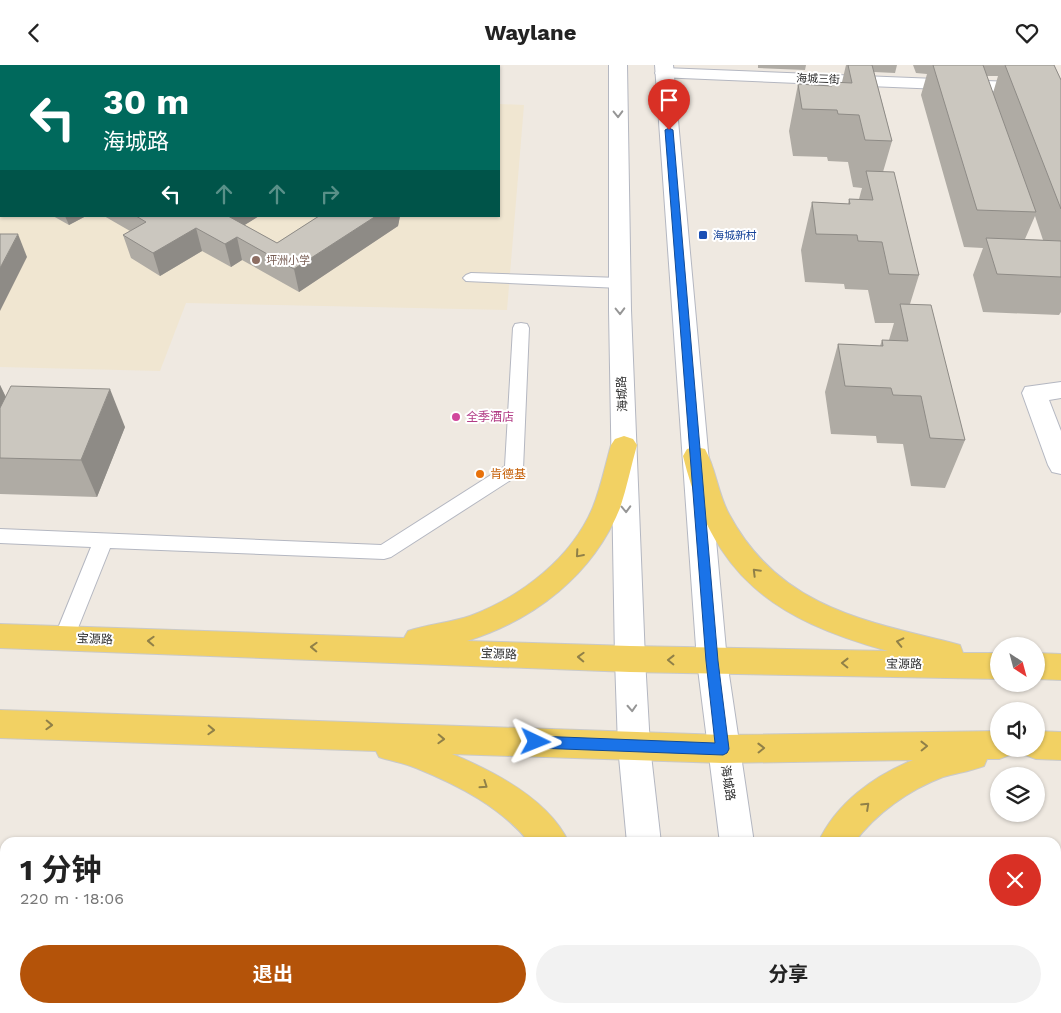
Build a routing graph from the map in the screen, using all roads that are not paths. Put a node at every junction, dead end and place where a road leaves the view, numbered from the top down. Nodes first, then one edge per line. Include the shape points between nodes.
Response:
1 (618, 65) edge
2 (664, 69) edge
3 (1061, 89) edge
4 (471, 278) dead end
5 (620, 283) junction
6 (521, 328) dead end
7 (1061, 390) edge
8 (624, 445) junction
9 (696, 456) junction
10 (1061, 465) edge
11 (0, 536) edge
12 (102, 541) junction
13 (0, 636) edge
14 (64, 638) junction
15 (358, 649) junction
16 (630, 659) junction
17 (712, 661) junction
18 (990, 663) edge
19 (990, 665) edge
20 (1045, 666) edge
21 (1061, 667) edge
22 (0, 724) edge
23 (340, 735) junction
24 (990, 745) edge
25 (1045, 745) edge
26 (634, 746) junction
27 (1061, 746) edge
28 (723, 749) junction
29 (990, 752) edge
30 (547, 837) edge
31 (643, 837) edge
32 (736, 837) edge
33 (838, 837) edge

1 -> 5 main road, 海城路
2 - 3 main road, 海城三街
2 - 9 main road, 海城路
4 - 5 lane
5 -> 8 main road, 海城路
6 - 12 lane via 514,469 384,553
7 - 10 main road via 1034,393
8 -> 15 main road via 604,513 586,545 560,575 530,601 493,621 446,636
8 -> 16 main road, 海城路
9 - 17 main road, 海城路
18 -> 9 main road via 882,638 829,620 786,599 753,570 726,533 710,502
11 - 12 lane
12 - 14 lane
13 - 14 main road, 宝源路
15 -> 14 main road, 宝源路
16 -> 15 main road, 宝源路
17 -> 16 main road, 宝源路
16 -> 26 main road, 海城路
19 -> 17 main road, 宝源路
17 - 28 main road, 海城路
20 - 21 main road
22 -> 23 main road
23 -> 26 main road
23 -> 30 main road via 418,754 480,781 531,818
28 -> 24 main road
25 - 27 main road
26 - 28 main road
26 - 31 main road, 海城路
28 - 32 main road, 海城路
33 -> 29 main road via 844,827 880,793 936,765

